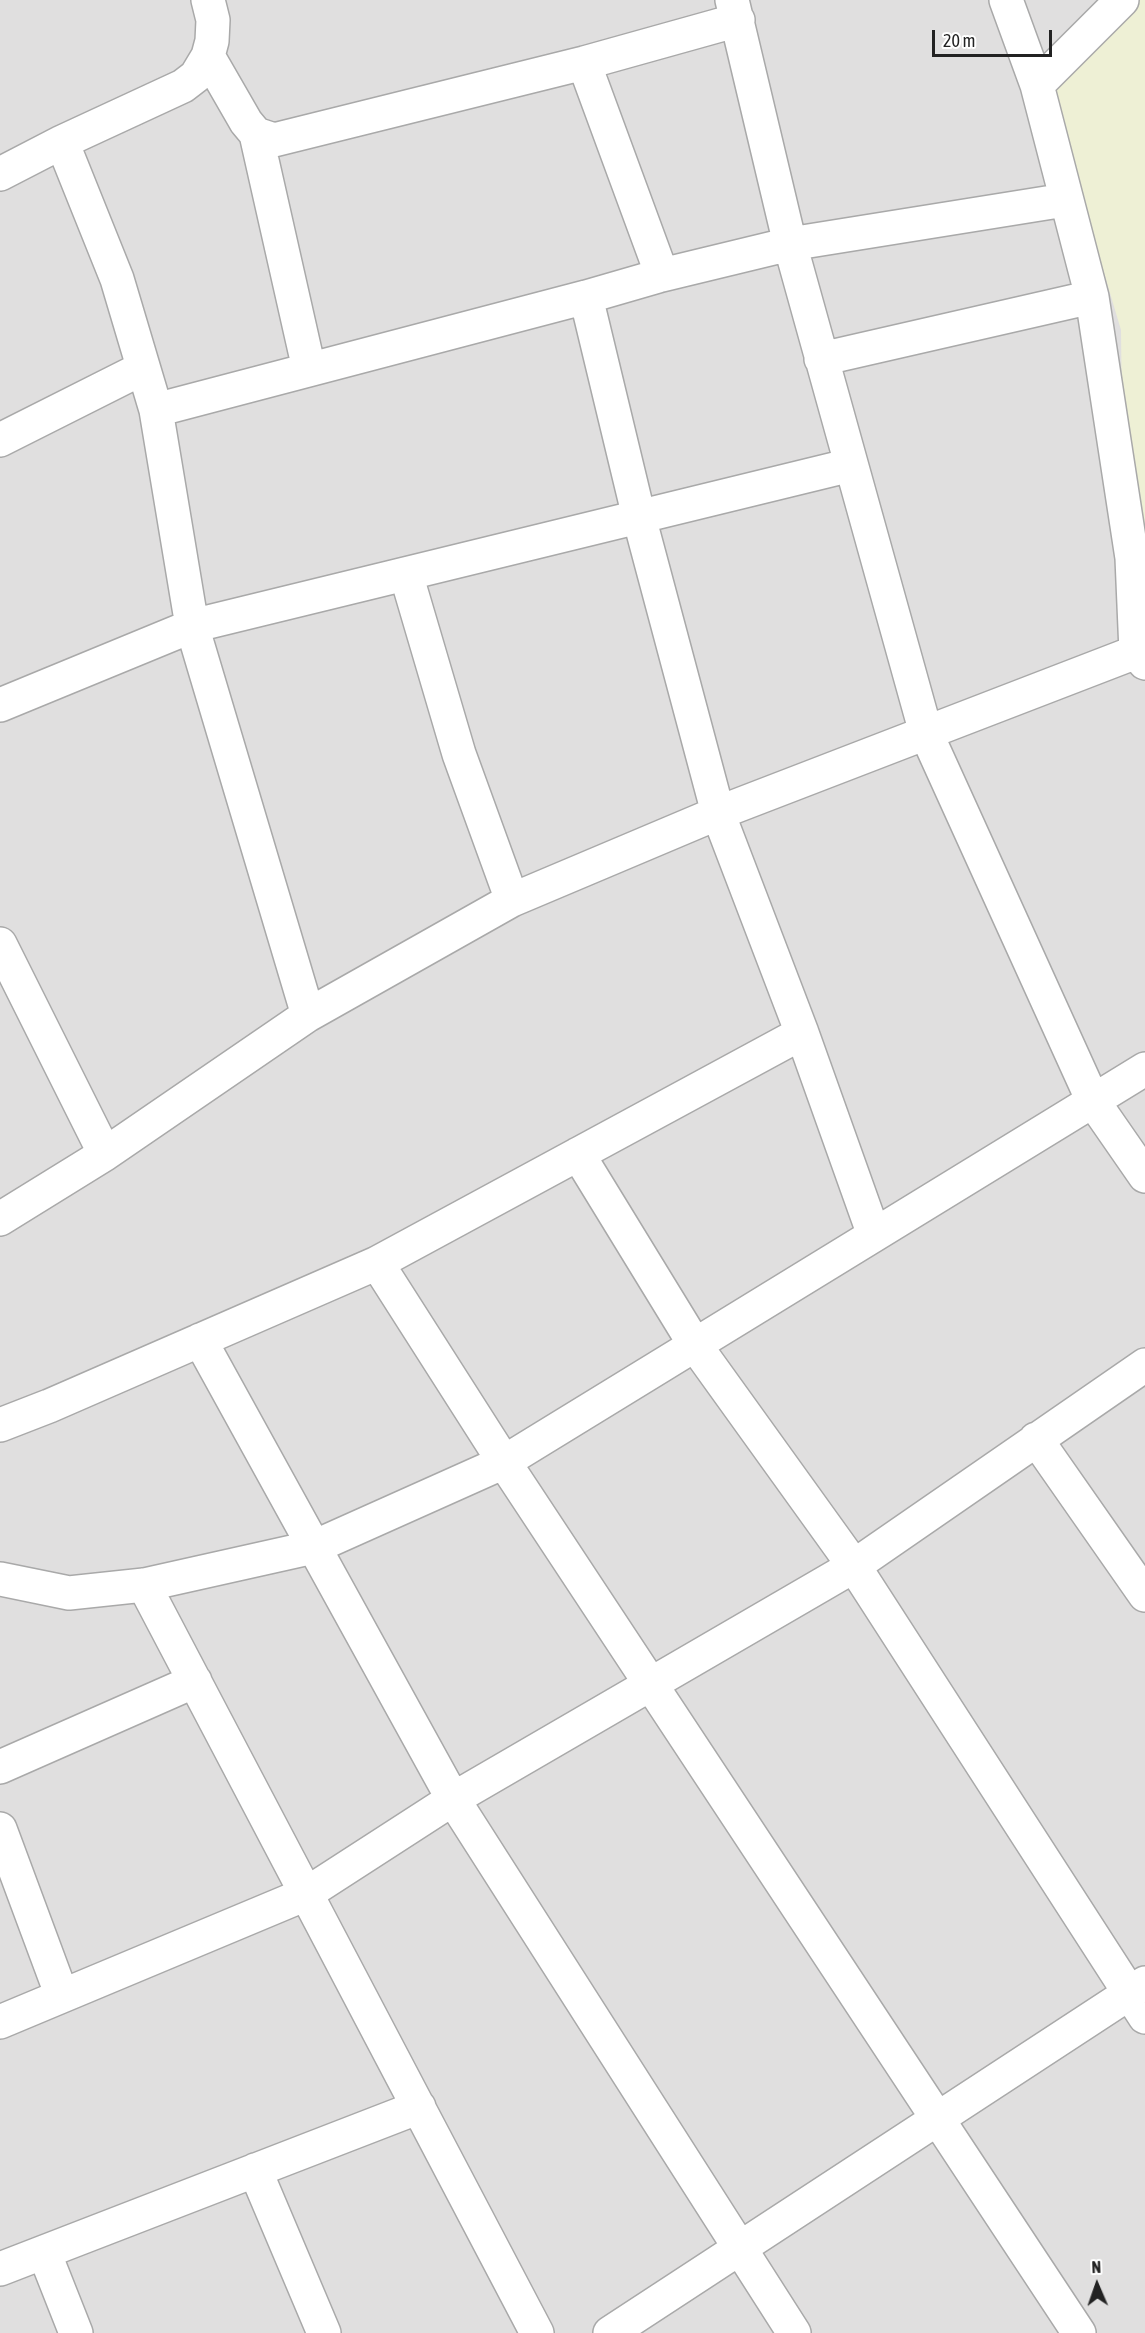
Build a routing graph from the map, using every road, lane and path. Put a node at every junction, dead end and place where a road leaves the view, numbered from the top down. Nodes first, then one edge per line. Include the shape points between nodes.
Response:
1 (208, 0) edge
2 (1006, 0) edge
3 (1122, 0) edge
4 (735, 10) edge
5 (208, 56) junction
6 (584, 63) junction
7 (1037, 85) junction
8 (256, 134) junction
9 (62, 142) junction
10 (0, 174) edge
11 (1065, 200) junction
12 (790, 244) junction
13 (662, 275) junction
14 (586, 297) junction
15 (1092, 297) junction
16 (822, 359) junction
17 (143, 368) junction
18 (309, 369) junction
19 (156, 410) junction
20 (0, 440) edge
21 (851, 465) junction
22 (639, 517) junction
23 (406, 574) junction
24 (192, 626) junction
25 (1140, 658) edge
26 (0, 705) edge
27 (926, 733) junction
28 (718, 813) junction
29 (512, 900) junction
30 (0, 945) edge
31 (308, 1015) junction
32 (802, 1033) junction
33 (1145, 1069) edge
34 (1093, 1101) junction
35 (105, 1154) junction
36 (578, 1154) junction
37 (1145, 1176) edge
38 (0, 1219) edge
39 (874, 1235) junction
40 (377, 1263) junction
41 (200, 1340) junction
42 (695, 1345) junction
43 (1145, 1365) edge
44 (0, 1425) edge
45 (1036, 1439) junction
46 (504, 1462) junction
47 (314, 1547) junction
48 (854, 1566) junction
49 (0, 1579) edge
50 (144, 1585) junction
51 (1145, 1595) edge
52 (195, 1681) junction
53 (652, 1683) junction
54 (0, 1767) edge
55 (453, 1799) junction
56 (0, 1829) edge
57 (306, 1894) junction
58 (62, 1996) junction
59 (1140, 1997) edge
60 (0, 2022) edge
61 (419, 2107) junction
62 (939, 2118) junction
63 (255, 2170) junction
64 (739, 2248) junction
65 (44, 2252) junction
66 (0, 2269) edge
67 (76, 2333) edge
68 (324, 2333) edge
69 (537, 2333) edge
70 (610, 2333) edge
71 (794, 2333) edge
72 (1079, 2333) edge

1 - 5 street via 213,20
2 - 7 street
3 - 7 street
4 - 6 street
4 - 12 street
5 - 8 street
5 - 9 street via 196,76 183,86
6 - 8 street via 274,140
6 - 13 street
7 - 11 street
8 - 18 street
9 - 10 street
9 - 17 street via 117,279
11 - 12 street
11 - 15 street
12 - 13 street
12 - 16 street
13 - 14 street
14 - 18 street
14 - 22 street
15 - 16 street
15 - 25 street via 1132,558
16 - 21 street
17 - 19 street
17 - 20 street
18 - 19 street
19 - 24 street
21 - 22 street
21 - 27 street
22 - 23 street
22 - 28 street
23 - 24 street
23 - 29 street via 459,754
24 - 26 street
24 - 31 street
25 - 27 street
27 - 28 street
27 - 34 street
28 - 29 street
28 - 32 street
29 - 31 street
30 - 35 street
31 - 35 street
32 - 36 street
32 - 39 street
33 - 34 street
34 - 37 street
34 - 39 street
35 - 38 street
36 - 40 street
36 - 42 street
39 - 42 street
40 - 41 street
40 - 46 street
41 - 44 street
41 - 47 street
42 - 46 street
42 - 48 street
43 - 45 street
45 - 48 street
45 - 51 street
46 - 47 street
46 - 53 street
47 - 50 street
47 - 55 street
48 - 53 street
48 - 59 street
49 - 50 street via 69,1593
50 - 52 street
52 - 54 street
52 - 57 street
53 - 55 street
53 - 62 street
55 - 57 street
55 - 64 street
56 - 58 street
57 - 58 street
57 - 61 street
58 - 60 street
59 - 62 street
61 - 63 street
61 - 69 street
62 - 64 street
62 - 72 street
63 - 65 street
63 - 68 street
64 - 70 street
64 - 71 street
65 - 66 street
65 - 67 street

